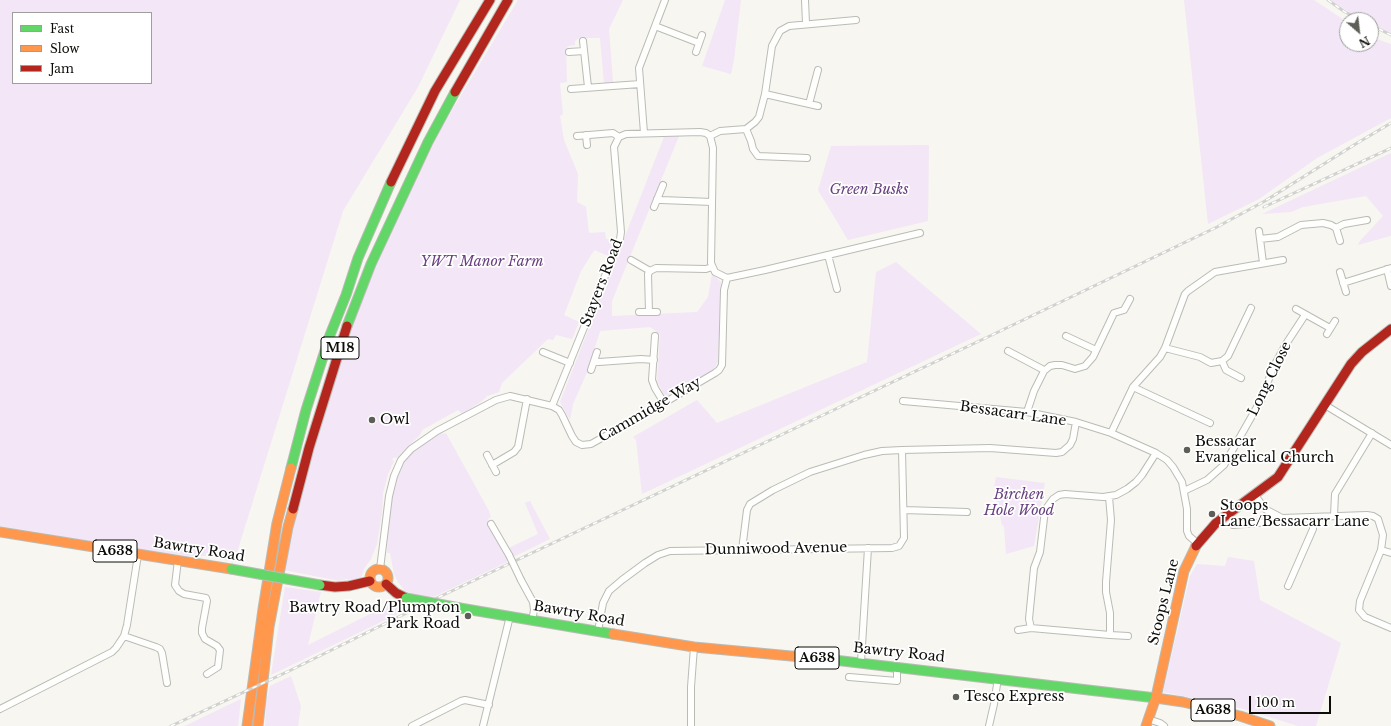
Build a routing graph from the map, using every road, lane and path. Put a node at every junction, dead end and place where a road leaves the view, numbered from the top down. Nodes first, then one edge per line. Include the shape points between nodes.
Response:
1 (490, 0) edge
2 (508, 0) edge
3 (665, 0) edge
4 (805, 0) edge
5 (856, 20) dead end
6 (806, 23) junction
7 (655, 26) junction
8 (702, 35) dead end
9 (583, 41) dead end
10 (699, 43) junction
11 (584, 51) junction
12 (569, 52) dead end
13 (696, 52) dead end
14 (818, 70) dead end
15 (640, 84) junction
16 (588, 87) junction
17 (571, 89) dead end
18 (765, 94) junction
19 (809, 104) junction
20 (818, 106) dead end
21 (746, 128) junction
22 (644, 133) junction
23 (586, 135) junction
24 (577, 136) dead end
25 (710, 136) junction
26 (619, 137) junction
27 (587, 146) dead end
28 (808, 158) dead end
29 (663, 185) dead end
30 (658, 199) junction
31 (712, 202) junction
32 (654, 207) dead end
33 (1367, 220) dead end
34 (1336, 228) junction
35 (1259, 231) dead end
36 (920, 233) dead end
37 (1260, 239) junction
38 (1340, 241) dead end
39 (828, 255) junction
40 (631, 260) dead end
41 (1283, 260) dead end
42 (1263, 263) junction
43 (712, 267) junction
44 (1389, 268) edge
45 (650, 271) junction
46 (1340, 272) dead end
47 (727, 278) junction
48 (1343, 284) junction
49 (1391, 286) edge
50 (837, 289) dead end
51 (1346, 292) dead end
52 (1130, 299) dead end
53 (1251, 308) dead end
54 (1296, 309) dead end
55 (639, 312) dead end
56 (649, 312) junction
57 (657, 312) dead end
58 (1305, 314) junction
59 (1335, 321) dead end
60 (1391, 330) edge
61 (655, 336) dead end
62 (1066, 336) dead end
63 (1165, 348) junction
64 (1096, 350) junction
65 (1008, 351) dead end
66 (543, 352) dead end
67 (598, 352) dead end
68 (654, 360) junction
69 (594, 361) junction
70 (1222, 361) junction
71 (570, 363) junction
72 (591, 370) dead end
73 (1044, 371) junction
74 (1241, 378) dead end
75 (1133, 387) junction
76 (527, 399) junction
77 (903, 401) dead end
78 (664, 403) junction
79 (1325, 404) junction
80 (552, 406) junction
81 (1027, 412) junction
82 (1076, 422) junction
83 (1210, 423) dead end
84 (1111, 433) junction
85 (1372, 433) junction
86 (1391, 445) edge
87 (902, 450) junction
88 (1156, 453) junction
89 (487, 455) dead end
90 (492, 465) junction
91 (496, 472) dead end
92 (1184, 491) junction
93 (1255, 495) junction
94 (1109, 497) junction
95 (904, 510) junction
96 (967, 512) dead end
97 (1276, 516) junction
98 (1334, 516) junction
99 (1313, 517) junction
100 (491, 524) dead end
101 (1233, 525) dead end
102 (0, 532) edge
103 (1198, 544) junction
104 (868, 548) junction
105 (742, 550) junction
106 (1382, 550) junction
107 (1391, 553) edge
108 (138, 554) junction
109 (178, 560) junction
110 (380, 569) junction
111 (370, 581) junction
112 (386, 584) junction
113 (1288, 586) dead end
114 (510, 616) junction
115 (532, 621) junction
116 (1031, 628) junction
117 (1391, 628) edge
118 (1018, 630) dead end
119 (598, 631) junction
120 (1110, 635) junction
121 (124, 636) junction
122 (1128, 636) dead end
123 (694, 647) junction
124 (861, 662) junction
125 (897, 666) junction
126 (206, 674) dead end
127 (849, 677) dead end
128 (998, 678) junction
129 (167, 683) dead end
130 (1156, 697) junction
131 (488, 705) junction
132 (0, 709) edge
133 (1147, 722) edge
134 (247, 726) edge
135 (258, 726) edge
136 (412, 726) edge
137 (483, 726) edge
138 (691, 726) edge
139 (989, 726) edge
140 (1164, 726) edge
141 (1270, 726) edge

1 - 134 main road, M18 via 435,92 387,191 358,258 330,335 306,410 277,523
2 - 135 main road, M18 via 428,142 371,264 348,322 309,448 288,527 269,627
3 - 7 street
4 - 6 street
5 - 6 street
6 - 18 street via 785,28 776,35
7 - 10 street
7 - 15 street via 640,64
8 - 10 street
9 - 11 street
10 - 13 street
11 - 12 street
11 - 16 street
14 - 19 street
15 - 16 street
15 - 22 street
16 - 17 street
18 - 19 street
18 - 21 street via 759,118
19 - 20 street
21 - 25 street via 716,132
21 - 28 street via 753,150 758,156
22 - 25 street via 700,132
22 - 26 street
23 - 24 street
23 - 26 street via 613,133
23 - 27 street
25 - 31 street via 713,148
26 - 71 street, Stayers Road via 614,147 620,239
29 - 30 street
30 - 31 street
30 - 32 street
31 - 43 street
33 - 34 street
34 - 37 street via 1323,223 1312,223 1296,227 1278,237
34 - 38 street
35 - 37 street
36 - 39 street
37 - 42 street
39 - 47 street
39 - 50 street
40 - 45 street
41 - 42 street
42 - 63 street via 1215,272 1188,290
43 - 45 street via 656,268
43 - 47 street via 719,275
44 - 48 street
44 - 49 street
45 - 56 street
46 - 48 street
47 - 78 street, Cammidge Way via 724,290 722,364 715,373
48 - 51 street
52 - 64 street via 1124,310 1114,313
53 - 70 street via 1228,356
54 - 58 street
55 - 56 street
56 - 57 street
58 - 59 street via 1329,331
58 - 92 street, Long Close via 1273,368 1261,400 1224,465 1207,480
60 - 79 main road, Stoops Lane via 1362,352 1351,364
61 - 68 street
62 - 64 street
63 - 70 street via 1211,363
63 - 75 street via 1157,362
64 - 73 street via 1085,366 1075,369 1055,365
65 - 73 street
66 - 71 street
67 - 69 street
68 - 69 street
68 - 78 street via 652,380
69 - 72 street
70 - 74 street via 1226,370
71 - 80 street, Stayers Road
73 - 81 street
75 - 83 street
75 - 84 street
76 - 80 street
76 - 90 street via 518,447
76 - 110 street via 510,396 496,400 437,431 411,449 401,460 389,496
77 - 81 street, Bessacarr Lane
78 - 80 street, Cammidge Way via 591,444 582,445 572,436 559,410
79 - 85 street
79 - 93 main road, Stoops Lane via 1278,477
81 - 82 street, Bessacarr Lane
82 - 84 street, Bessacarr Lane
82 - 87 street via 1070,445 1062,452 1056,453 990,448
84 - 88 street, Bessacarr Lane
85 - 86 street
85 - 98 street via 1335,494
87 - 95 street, Dunniwood Avenue
87 - 105 street via 864,454 810,472 755,500 747,510
88 - 92 street, Bessacarr Lane via 1173,467
88 - 94 street via 1136,482
89 - 90 street
90 - 91 street
92 - 103 street, Bessacarr Lane via 1187,531
93 - 97 street via 1265,509
93 - 103 main road, Stoops Lane via 1216,523
94 - 116 street via 1059,495 1045,510 1040,552 1034,568 1028,619
94 - 120 street via 1111,520 1106,592 1110,613
95 - 96 street
95 - 104 street, Dunniwood Avenue via 904,538 899,546
97 - 99 street
97 - 101 street via 1269,522
98 - 99 street
98 - 106 street via 1367,515 1378,519 1383,535
99 - 113 street via 1313,529
100 - 115 street, bridge via 533,602
102 - 108 main road, Bawtry Road / A638
103 - 130 main road, Stoops Lane via 1184,571
104 - 105 street, Dunniwood Avenue
104 - 124 street
105 - 119 street, Dunniwood Avenue via 670,551 645,562 609,591
106 - 107 street
106 - 117 street via 1360,601 1359,610 1365,617
108 - 109 main road, Bawtry Road / A638
108 - 121 street
109 - 111 main road, Bawtry Road / A638, bridge via 335,587
109 - 126 street via 175,585 184,594 206,598 202,633 205,640 220,650 218,667
110 - 111 main road via 372,572
110 - 112 main road via 387,575
111 - 112 main road, Bawtry Road / A638 via 377,587
112 - 114 main road, Bawtry Road / A638, bridge via 406,598
114 - 115 main road, Bawtry Road / A638
114 - 131 street
115 - 119 main road, Bawtry Road / A638
116 - 118 street
116 - 120 street
119 - 123 main road, Bawtry Road / A638
120 - 122 street
121 - 129 street via 160,649
121 - 132 street via 112,652
123 - 124 main road, Bawtry Road / A638
123 - 138 street
124 - 125 main road, Bawtry Road / A638
125 - 127 street via 897,682
125 - 128 main road, Bawtry Road / A638
128 - 130 main road, Bawtry Road / A638
128 - 139 street
130 - 133 main road, Stoops Lane
130 - 141 main road, Bawtry Road / A638 via 1240,716
131 - 136 street via 461,701
131 - 137 street
133 - 140 street via 1160,723

